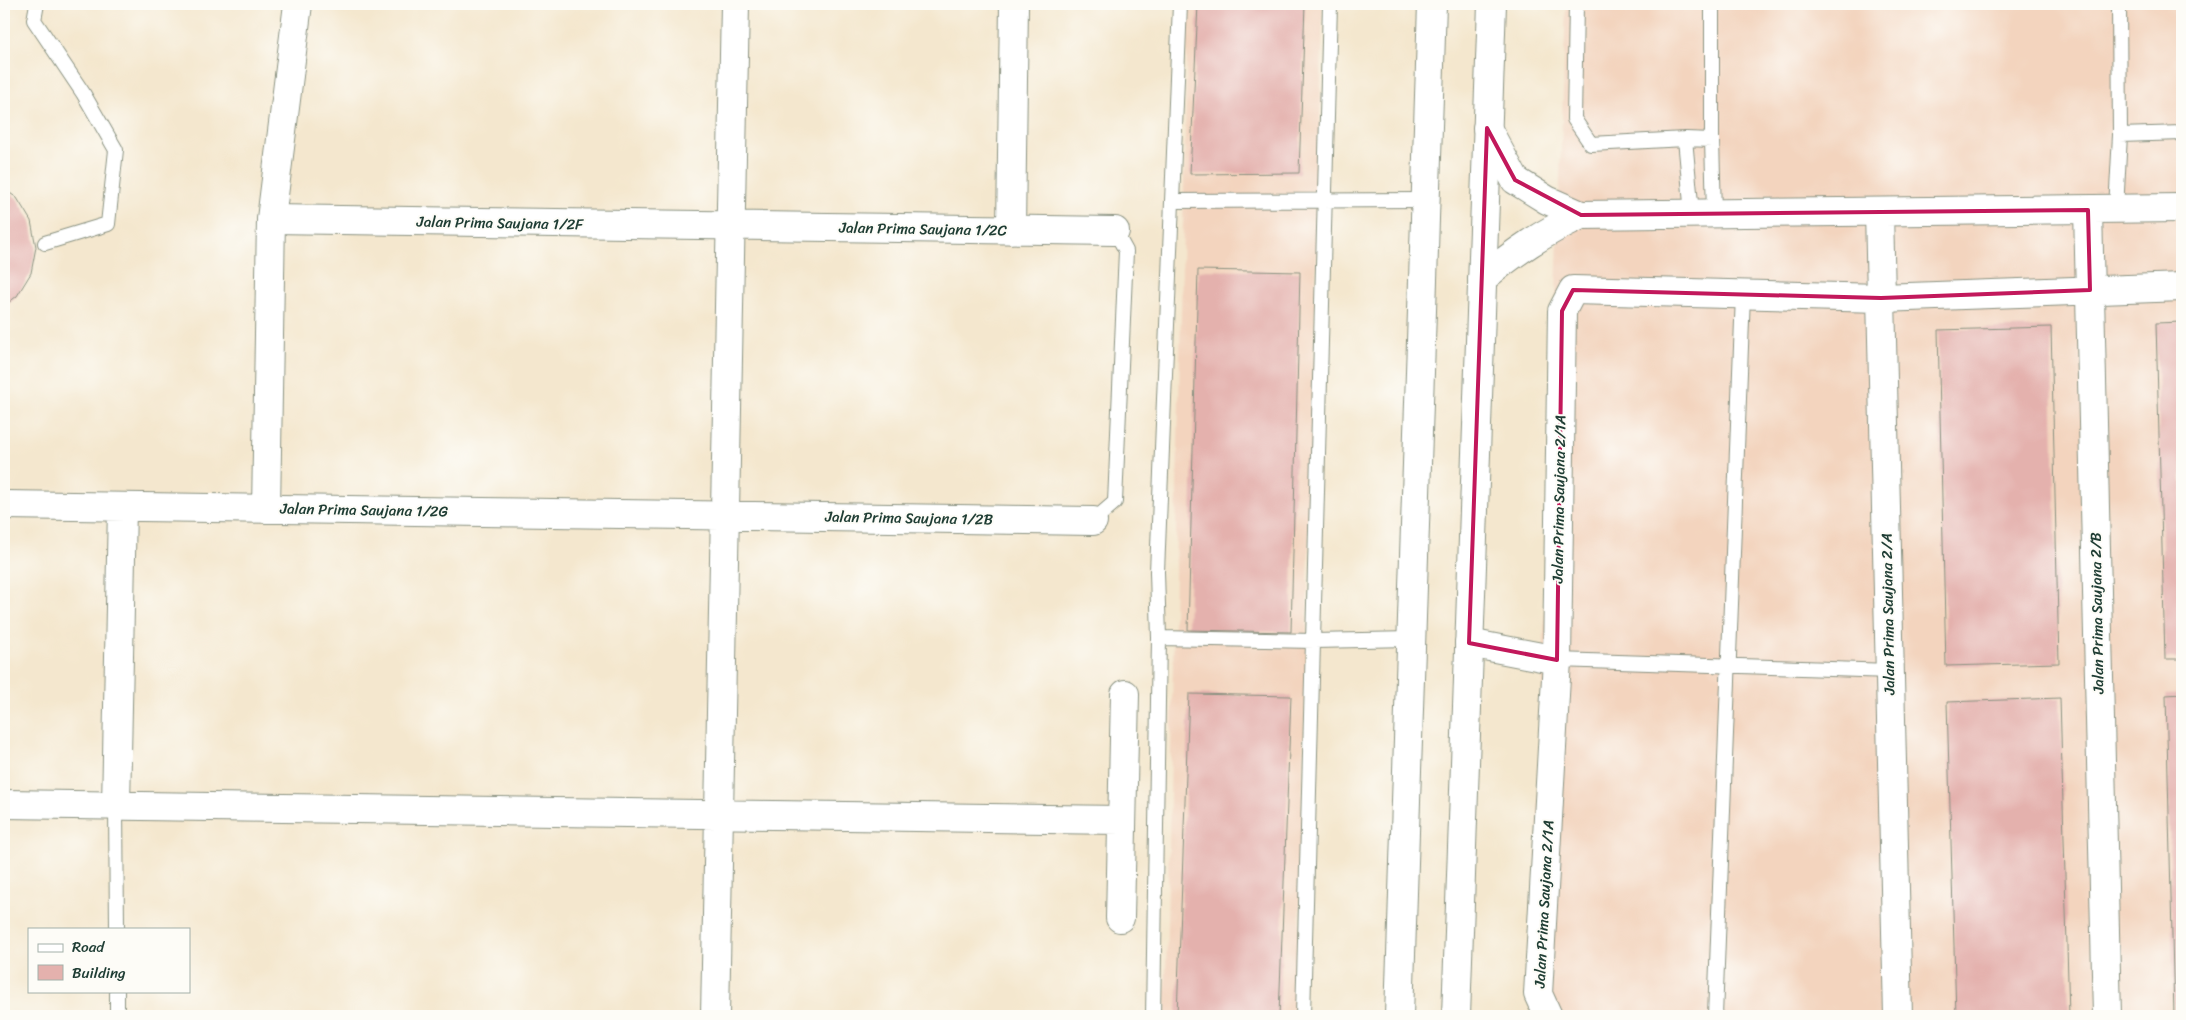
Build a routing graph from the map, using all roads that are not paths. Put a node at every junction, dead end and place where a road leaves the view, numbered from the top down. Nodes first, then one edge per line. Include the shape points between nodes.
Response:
1 (37, 4) edge
2 (298, 4) edge
3 (736, 4) edge
4 (1014, 4) edge
5 (1180, 4) edge
6 (1330, 4) edge
7 (1432, 4) edge
8 (1492, 4) edge
9 (1576, 4) edge
10 (1712, 4) edge
11 (2119, 4) edge
12 (1487, 128) junction
13 (2182, 133) edge
14 (2120, 135) junction
15 (1684, 139) junction
16 (1712, 140) junction
17 (1425, 200) junction
18 (1172, 201) junction
19 (1325, 202) junction
20 (2182, 208) edge
21 (2116, 209) junction
22 (2088, 210) junction
23 (1879, 212) junction
24 (1703, 214) junction
25 (1581, 215) junction
26 (270, 219) junction
27 (730, 226) junction
28 (1011, 230) junction
29 (1115, 231) joint
30 (45, 243) dead end
31 (1482, 279) junction
32 (2182, 288) edge
33 (2090, 290) junction
34 (1743, 295) junction
35 (1881, 298) junction
36 (4, 505) edge
37 (122, 507) junction
38 (266, 509) junction
39 (725, 516) junction
40 (1093, 521) joint
41 (1159, 638) junction
42 (1411, 639) junction
43 (1314, 641) junction
44 (1469, 643) junction
45 (1557, 660) junction
46 (1729, 666) junction
47 (1890, 671) junction
48 (1125, 694) dead end
49 (4, 804) edge
50 (116, 806) junction
51 (718, 814) junction
52 (1121, 820) junction
53 (1120, 918) dead end
54 (117, 928) edge
55 (117, 992) edge
56 (117, 1016) edge
57 (715, 1016) edge
58 (1153, 1016) edge
59 (1303, 1016) edge
60 (1399, 1016) edge
61 (1456, 1016) edge
62 (1548, 1016) edge
63 (1716, 1016) edge
64 (1898, 1016) edge
65 (2107, 1016) edge

1 - 30 lane via 34,20 116,150 108,224
2 - 26 street
3 - 27 street
4 - 28 street
5 - 18 lane
6 - 19 lane
7 - 17 street
8 - 12 street
9 - 15 lane via 1574,118 1591,144
10 - 16 lane
11 - 14 lane
12 - 25 street via 1515,180
12 - 31 street
13 - 14 lane
14 - 21 lane
15 - 16 lane
15 - 24 lane
16 - 24 lane
17 - 19 lane
17 - 42 street
18 - 19 lane
18 - 41 lane via 1157,572
19 - 43 lane
20 - 21 street
21 - 22 street
22 - 23 street
22 - 33 street, Jalan Prima Saujana 2/B
23 - 24 street
23 - 35 street, Jalan Prima Saujana 2/A
24 - 25 street
25 - 31 street via 1545,231
26 - 27 street, Jalan Prima Saujana 1/2F
26 - 38 street
27 - 28 street, Jalan Prima Saujana 1/2C
27 - 39 street
28 - 29 street, Jalan Prima Saujana 1/2C
29 - 40 lane via 1126,251 1115,502
31 - 44 street
32 - 33 street, Jalan Prima Saujana 2/1A
33 - 35 street, Jalan Prima Saujana 2/1A
33 - 65 street, Jalan Prima Saujana 2/B
34 - 35 street, Jalan Prima Saujana 2/1A
34 - 45 street, Jalan Prima Saujana 2/1A via 1573,290 1562,311
34 - 46 lane
35 - 47 street, Jalan Prima Saujana 2/A
36 - 37 street, Jalan Prima Saujana 1/2G
37 - 38 street, Jalan Prima Saujana 1/2G
37 - 50 street
38 - 39 street, Jalan Prima Saujana 1/2G
39 - 40 street, Jalan Prima Saujana 1/2B
39 - 51 street
41 - 43 lane
41 - 58 lane
42 - 43 lane
42 - 60 street
43 - 59 lane
44 - 45 street
44 - 61 street
45 - 46 lane
45 - 62 street, Jalan Prima Saujana 2/1A via 1538,994
46 - 47 lane
46 - 63 lane
47 - 64 street, Jalan Prima Saujana 2/A
48 - 52 street
49 - 50 street
50 - 51 street
50 - 54 lane
51 - 52 street
51 - 57 street
52 - 53 street
55 - 56 lane

